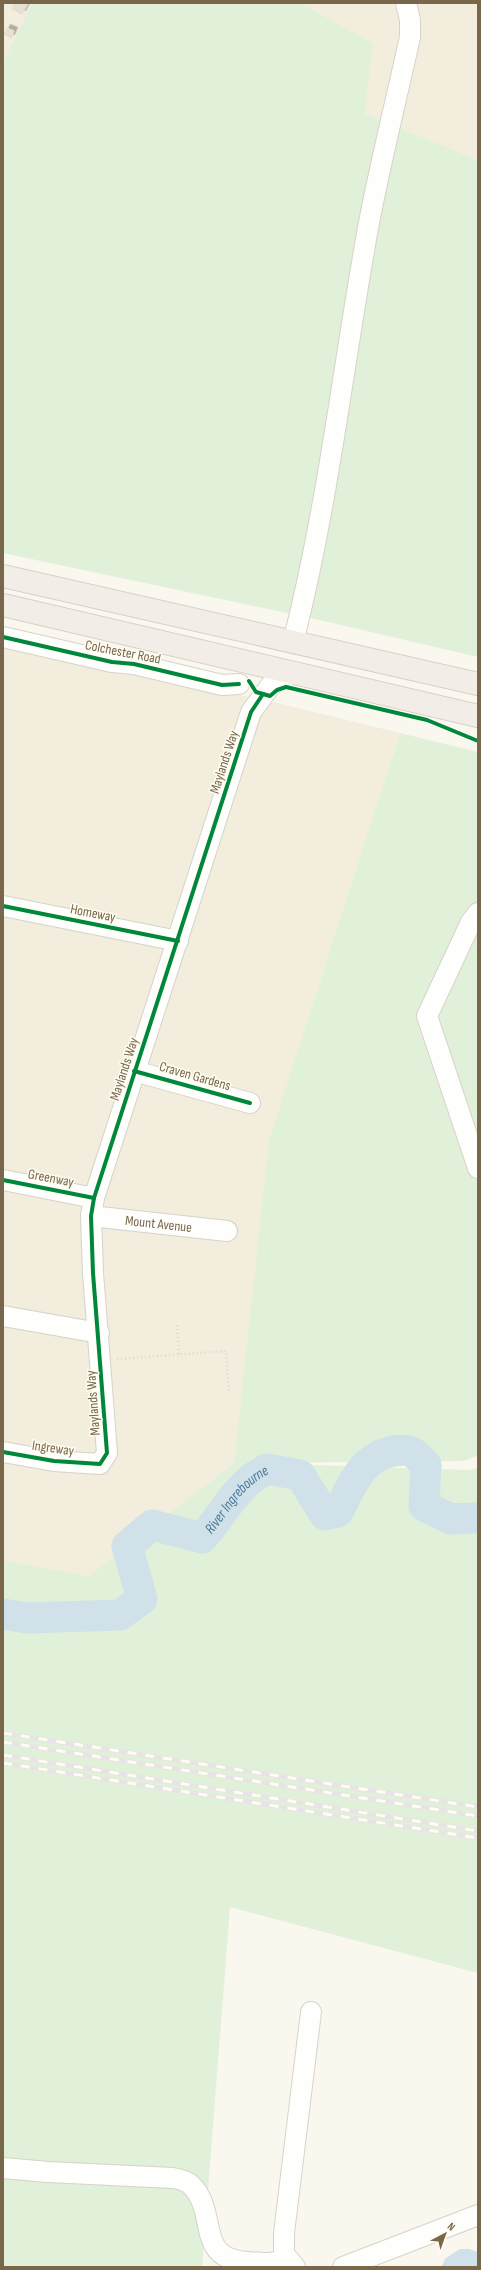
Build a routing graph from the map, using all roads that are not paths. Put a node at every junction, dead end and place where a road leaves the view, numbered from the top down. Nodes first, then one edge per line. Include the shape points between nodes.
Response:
1 (406, 3) edge
2 (3, 576) edge
3 (3, 605) edge
4 (3, 637) edge
5 (294, 642) junction
6 (205, 651) junction
7 (286, 676) junction
8 (478, 684) edge
9 (240, 686) junction
10 (251, 712) junction
11 (478, 716) edge
12 (3, 906) edge
13 (478, 913) edge
14 (178, 941) junction
15 (134, 1071) junction
16 (250, 1103) dead end
17 (478, 1168) edge
18 (3, 1180) edge
19 (92, 1207) junction
20 (227, 1231) dead end
21 (3, 1316) edge
22 (98, 1333) junction
23 (3, 1452) edge
24 (100, 1464) joint
25 (311, 2012) dead end
26 (3, 2168) edge
27 (478, 2215) edge
28 (292, 2264) edge
29 (343, 2267) edge

1 - 5 street via 410,37 368,227 332,455
2 - 5 highway
3 - 6 highway, Colchester Road
4 - 9 street, Colchester Road via 222,685
5 - 8 highway
6 - 7 highway, Colchester Road
6 - 9 street
7 - 9 street, Colchester Road
7 - 10 street, Maylands Way via 267,690
7 - 11 highway, Colchester Road
9 - 10 street via 249,699
10 - 14 street, Maylands Way
12 - 14 street, Homeway
13 - 17 street via 471,922 427,1016
14 - 15 street, Maylands Way
15 - 16 street, Craven Gardens
15 - 19 street, Maylands Way
18 - 19 street, Greenway
19 - 20 street, Mount Avenue
19 - 22 street, Maylands Way
21 - 22 street
22 - 24 street, Maylands Way via 107,1453
23 - 24 street, Ingreway via 54,1461
25 - 28 street via 284,2233 284,2254
26 - 28 street via 173,2178 190,2183 200,2196 211,2240 222,2255 234,2261
27 - 29 street

